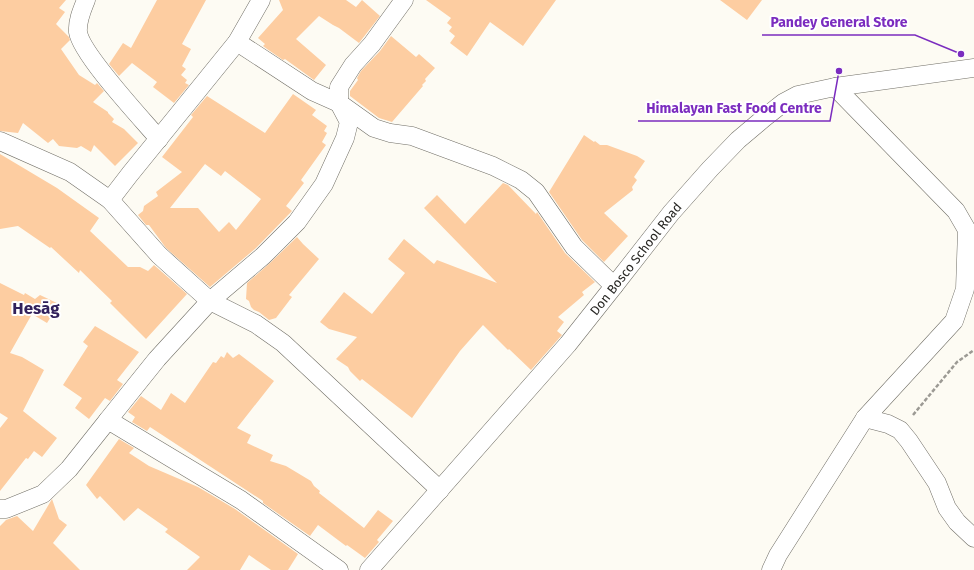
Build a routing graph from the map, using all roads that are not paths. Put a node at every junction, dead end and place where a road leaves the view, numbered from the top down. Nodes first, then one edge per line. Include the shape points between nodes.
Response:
1 (86, 0) edge
2 (261, 0) edge
3 (404, 0) edge
4 (237, 42) junction
5 (974, 68) edge
6 (835, 87) junction
7 (339, 103) junction
8 (159, 139) junction
9 (0, 141) edge
10 (110, 200) junction
11 (614, 286) junction
12 (210, 301) junction
13 (865, 418) junction
14 (108, 420) junction
15 (440, 490) junction
16 (0, 509) edge
17 (974, 538) edge
18 (373, 568) edge
19 (340, 570) edge
20 (771, 570) edge

1 - 8 street via 79,18 78,33 86,51
2 - 4 street
3 - 7 street via 342,82 339,87
4 - 7 street via 312,91
4 - 8 street
5 - 6 street, Don Bosco School Road
6 - 11 street, Don Bosco School Road via 798,95 783,103 738,140 671,212
6 - 13 street via 956,211 967,230 965,289 954,321
7 - 11 street via 374,128 419,139 493,166 521,180 536,192 574,247
7 - 12 street via 349,122 345,138 324,184 297,222 263,256
8 - 10 street
9 - 10 street via 70,172
10 - 12 street via 159,255
11 - 15 street, Don Bosco School Road via 568,344
12 - 14 street via 157,359
12 - 15 street via 256,324 282,343
13 - 17 street via 900,430 937,483 947,508
13 - 20 street
14 - 16 street via 69,468 43,494
14 - 19 street via 241,500
15 - 18 street, Don Bosco School Road

